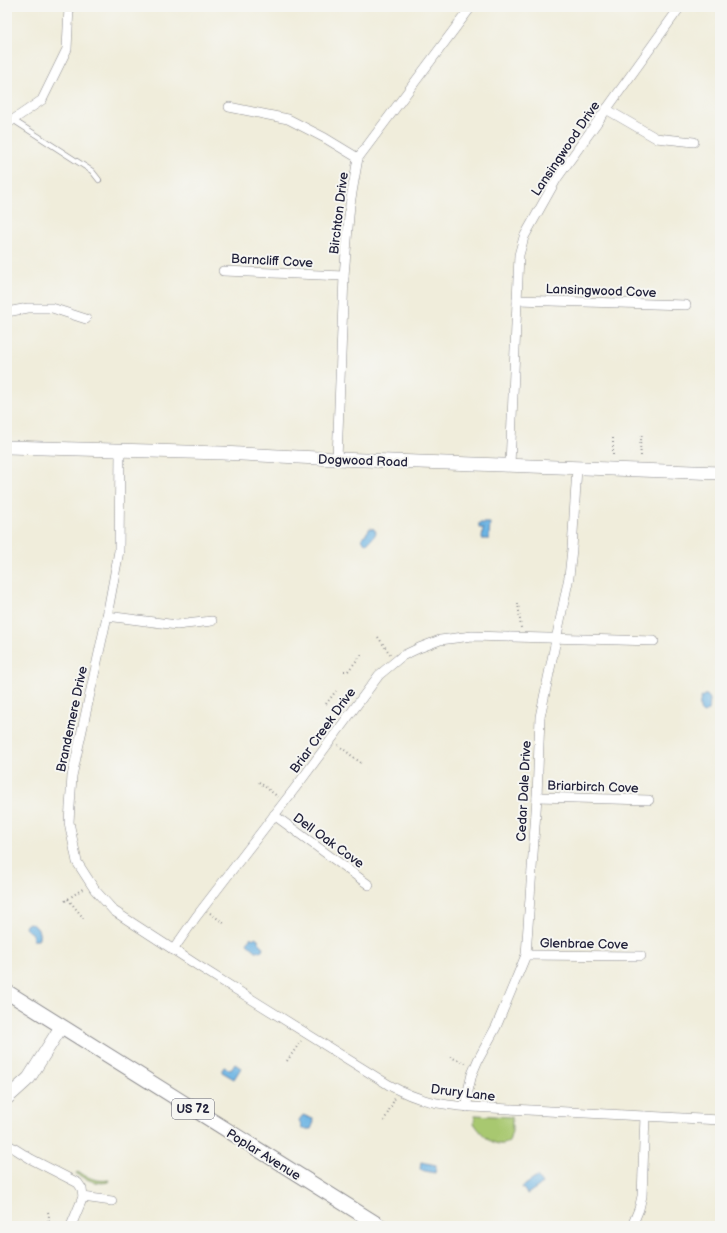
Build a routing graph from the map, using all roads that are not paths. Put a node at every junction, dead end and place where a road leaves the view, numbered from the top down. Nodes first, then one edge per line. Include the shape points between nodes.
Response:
1 (69, 7) edge
2 (680, 7) edge
3 (468, 8) edge
4 (229, 107) dead end
5 (606, 110) junction
6 (10, 122) edge
7 (694, 142) dead end
8 (358, 158) junction
9 (100, 180) dead end
10 (223, 271) dead end
11 (344, 276) junction
12 (516, 300) junction
13 (686, 305) dead end
14 (7, 312) edge
15 (86, 318) dead end
16 (7, 447) edge
17 (120, 450) junction
18 (337, 459) junction
19 (510, 464) junction
20 (577, 468) junction
21 (720, 473) edge
22 (106, 616) junction
23 (212, 621) dead end
24 (557, 639) junction
25 (654, 641) dead end
26 (537, 797) junction
27 (649, 800) dead end
28 (274, 815) junction
29 (369, 885) dead end
30 (173, 950) junction
31 (526, 955) junction
32 (641, 956) dead end
33 (7, 992) edge
34 (61, 1027) junction
35 (7, 1098) edge
36 (467, 1107) junction
37 (645, 1116) junction
38 (720, 1120) edge
39 (7, 1144) edge
40 (83, 1197) junction
41 (112, 1201) dead end
42 (71, 1226) edge
43 (380, 1226) edge
44 (632, 1226) edge

1 - 6 street via 67,49 42,100
2 - 5 street, Lansingwood Drive
3 - 8 street, Birchton Drive
4 - 8 street via 288,119
5 - 7 street via 656,138
5 - 12 street, Lansingwood Drive via 557,178 524,237 519,255
6 - 9 lane via 92,171
8 - 11 street, Birchton Drive via 350,204
10 - 11 street, Barncliff Cove
11 - 18 street, Birchton Drive
12 - 13 street, Lansingwood Cove
12 - 19 street, Lansingwood Drive
14 - 15 street via 28,308 52,308
16 - 17 street, Dogwood Road
17 - 18 street, Dogwood Road
17 - 22 street, Brandemere Drive via 119,551
18 - 19 street, Dogwood Road
19 - 20 street, Dogwood Road
20 - 21 street, Dogwood Road
20 - 24 street, Cedar Dale Drive via 569,576
22 - 23 street via 177,625
22 - 30 street, Brandemere Drive via 72,776 69,822 77,862 95,890 114,911
24 - 25 street, Briar Creek Drive
24 - 26 street, Cedar Dale Drive via 540,717
24 - 28 street, Briar Creek Drive via 457,637 440,640 402,656 379,675
26 - 27 street, Briarbirch Cove
26 - 31 street, Cedar Dale Drive
28 - 29 street, Dell Oak Cove
28 - 30 street, Briar Creek Drive
30 - 36 street, Drury Lane via 394,1088 426,1102
31 - 32 street, Glenbrae Cove
31 - 36 street, Cedar Dale Drive via 496,1027 472,1074
33 - 34 main road, Poplar Avenue / US 72
34 - 35 street via 29,1078
34 - 43 main road, Poplar Avenue / US 72
36 - 37 street, Drury Lane
37 - 38 street, Drury Lane
37 - 44 street via 642,1196
39 - 40 street via 78,1183
40 - 41 street
40 - 42 street

